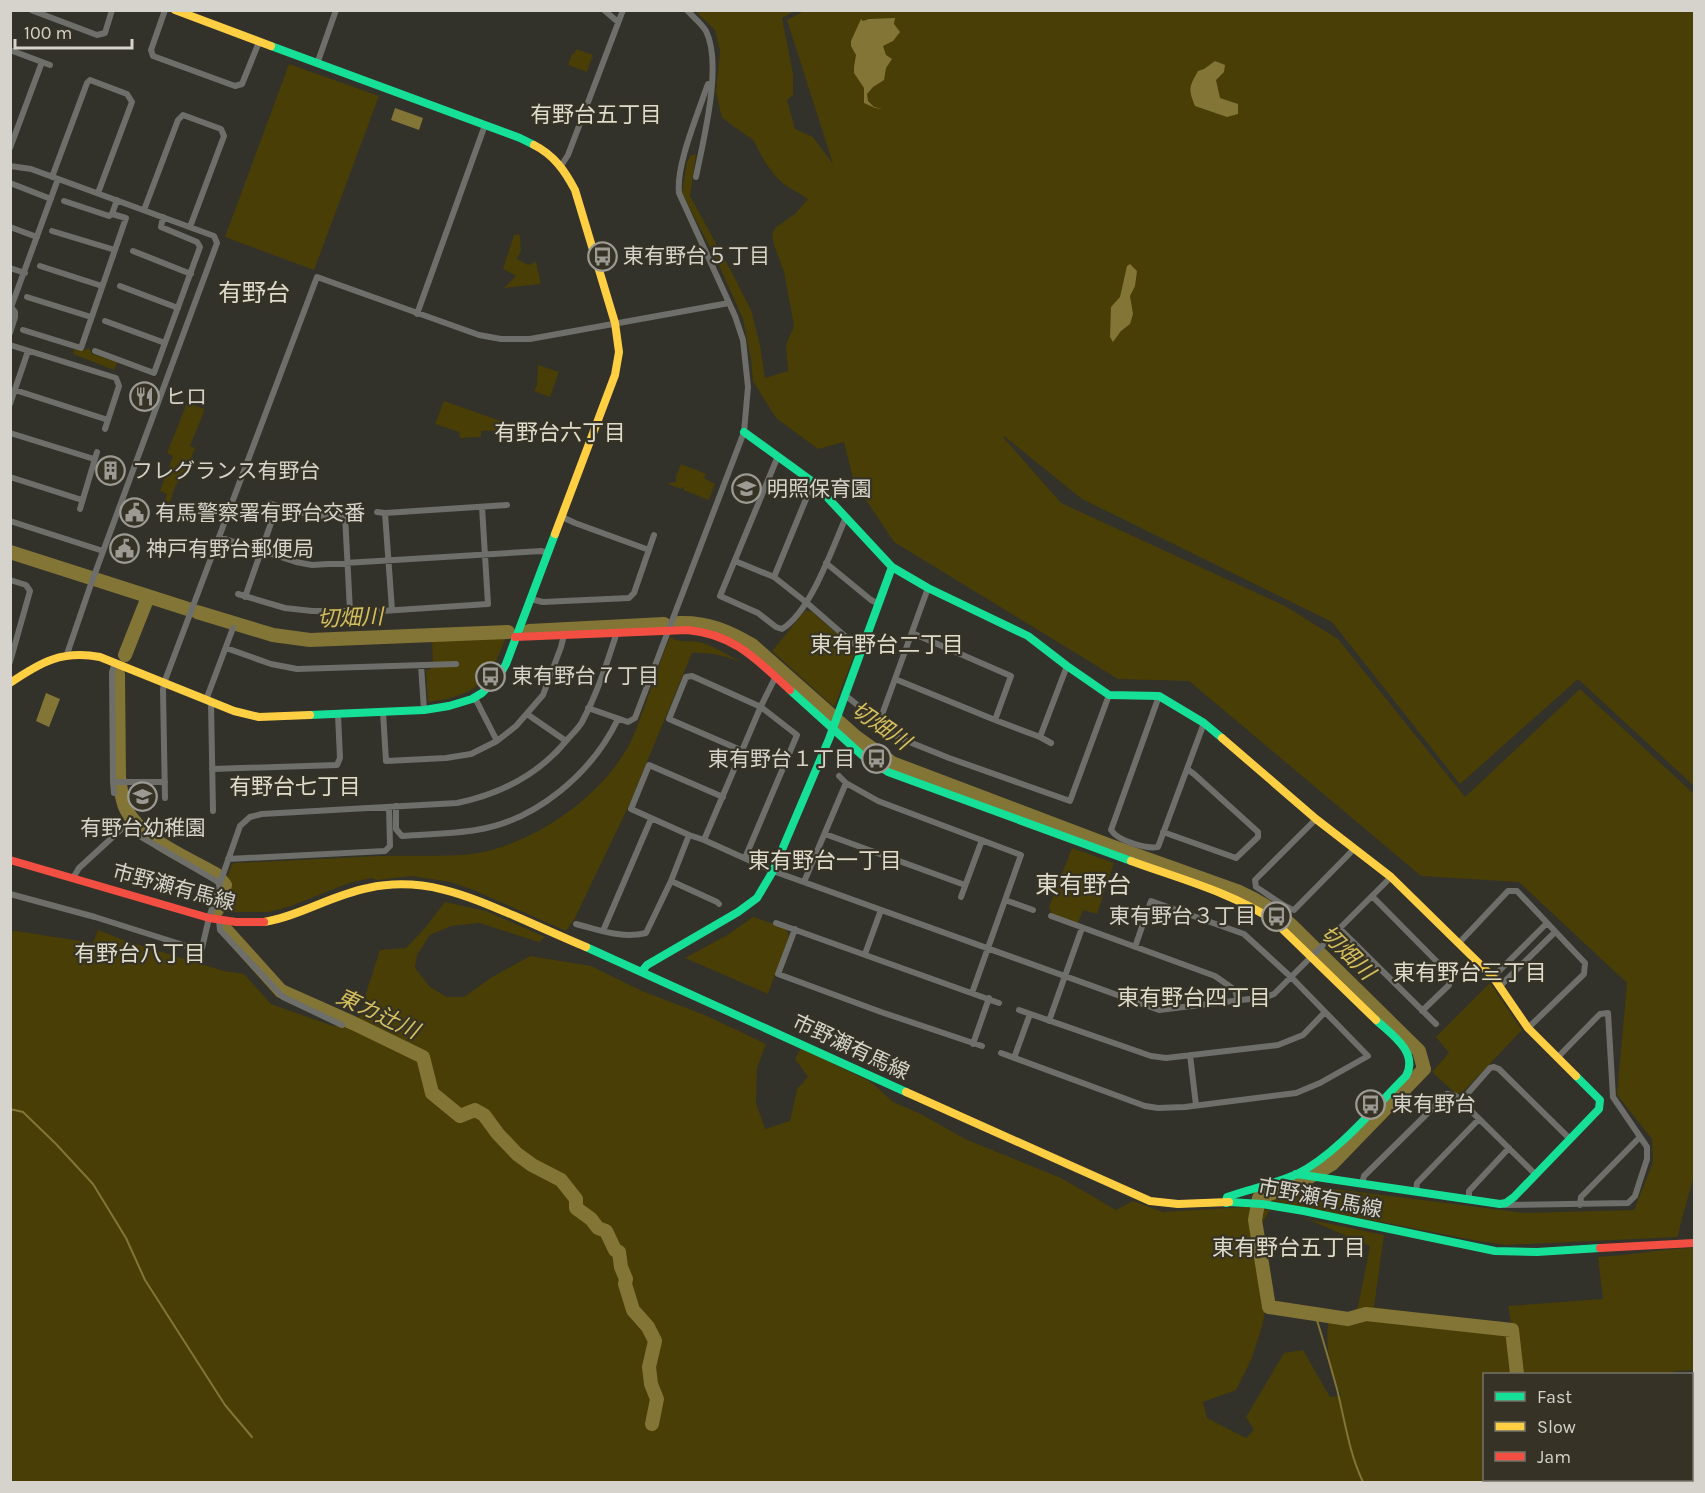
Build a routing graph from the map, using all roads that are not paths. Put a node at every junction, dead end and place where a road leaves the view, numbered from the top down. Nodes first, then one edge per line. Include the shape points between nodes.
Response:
1 (31, 10) edge
2 (112, 10) edge
3 (165, 10) edge
4 (175, 10) edge
5 (336, 10) edge
6 (604, 10) edge
7 (622, 10) edge
8 (687, 10) edge
9 (618, 22) junction
10 (259, 42) junction
11 (10, 50) edge
12 (42, 62) junction
13 (317, 64) junction
14 (50, 65) dead end
15 (712, 84) junction
16 (485, 125) junction
17 (10, 147) edge
18 (10, 166) edge
19 (561, 166) junction
20 (696, 177) dead end
21 (55, 178) junction
22 (10, 183) edge
23 (98, 193) junction
24 (51, 199) junction
25 (117, 200) junction
26 (64, 201) dead end
27 (144, 210) junction
28 (112, 214) junction
29 (163, 217) junction
30 (10, 227) edge
31 (190, 227) junction
32 (52, 231) dead end
33 (37, 237) junction
34 (115, 250) junction
35 (133, 251) dead end
36 (40, 266) dead end
37 (10, 268) edge
38 (25, 273) junction
39 (191, 274) junction
40 (102, 285) junction
41 (120, 286) dead end
42 (27, 297) dead end
43 (729, 303) junction
44 (178, 308) junction
45 (11, 309) edge
46 (417, 314) junction
47 (91, 317) junction
48 (105, 321) dead end
49 (615, 323) junction
50 (23, 330) dead end
51 (10, 333) edge
52 (165, 343) junction
53 (10, 345) edge
54 (28, 351) junction
55 (95, 351) dead end
56 (15, 390) junction
57 (10, 404) edge
58 (108, 420) junction
59 (105, 429) dead end
60 (744, 432) junction
61 (10, 433) edge
62 (778, 456) junction
63 (10, 477) edge
64 (813, 482) junction
65 (82, 500) junction
66 (269, 503) dead end
67 (507, 505) dead end
68 (277, 506) junction
69 (482, 507) junction
70 (80, 509) dead end
71 (377, 512) dead end
72 (353, 513) dead end
73 (385, 513) junction
74 (345, 515) junction
75 (562, 517) junction
76 (846, 517) junction
77 (10, 521) edge
78 (654, 535) dead end
79 (219, 537) junction
80 (649, 550) junction
81 (103, 551) junction
82 (261, 551) junction
83 (548, 553) junction
84 (485, 554) junction
85 (388, 560) junction
86 (735, 561) junction
87 (347, 563) junction
88 (826, 563) junction
89 (892, 567) junction
90 (774, 577) junction
91 (10, 580) edge
92 (928, 588) junction
93 (530, 599) junction
94 (807, 603) junction
95 (879, 604) junction
96 (392, 610) junction
97 (350, 611) junction
98 (361, 611) dead end
99 (382, 611) dead end
100 (233, 628) dead end
101 (668, 630) junction
102 (617, 632) junction
103 (912, 633) junction
104 (564, 635) junction
105 (515, 637) junction
106 (226, 648) junction
107 (862, 648) junction
108 (68, 654) junction
109 (10, 662) edge
110 (115, 662) junction
111 (456, 664) dead end
112 (421, 665) junction
113 (1067, 666) junction
114 (776, 676) junction
115 (895, 679) junction
116 (10, 683) edge
117 (164, 683) junction
118 (845, 695) junction
119 (1109, 695) junction
120 (1159, 696) junction
121 (475, 698) junction
122 (208, 701) junction
123 (760, 707) junction
124 (588, 708) junction
125 (424, 710) junction
126 (383, 712) junction
127 (527, 714) junction
128 (338, 715) junction
129 (618, 719) junction
130 (995, 720) junction
131 (879, 723) junction
132 (1204, 723) junction
133 (833, 729) junction
134 (1040, 737) junction
135 (497, 741) junction
136 (566, 741) junction
137 (1051, 743) dead end
138 (743, 751) junction
139 (212, 769) junction
140 (1186, 770) junction
141 (839, 776) dead end
142 (113, 782) junction
143 (165, 782) junction
144 (846, 783) junction
145 (114, 793) dead end
146 (723, 797) junction
147 (165, 798) dead end
148 (392, 806) junction
149 (213, 811) dead end
150 (651, 819) junction
151 (1316, 819) junction
152 (1163, 832) junction
153 (825, 834) junction
154 (689, 835) junction
155 (704, 840) junction
156 (981, 840) junction
157 (1354, 849) junction
158 (745, 858) junction
159 (228, 859) junction
160 (10, 860) edge
161 (773, 871) junction
162 (1391, 877) junction
163 (73, 878) junction
164 (670, 881) junction
165 (804, 882) junction
166 (220, 884) junction
167 (965, 885) junction
168 (10, 894) edge
169 (1372, 896) junction
170 (962, 897) dead end
171 (1005, 900) junction
172 (719, 904) dead end
173 (881, 910) junction
174 (1033, 910) dead end
175 (1051, 916) dead end
176 (209, 918) junction
177 (219, 920) junction
178 (776, 922) dead end
179 (1547, 923) junction
180 (576, 924) dead end
181 (795, 928) junction
182 (1082, 928) junction
183 (1340, 929) junction
184 (603, 931) junction
185 (1555, 932) junction
186 (1459, 943) junction
187 (1135, 947) junction
188 (987, 948) junction
189 (866, 954) junction
190 (1312, 957) junction
191 (642, 971) junction
192 (1065, 975) junction
193 (1493, 977) junction
194 (1292, 978) junction
195 (1499, 987) junction
196 (972, 993) junction
197 (989, 998) junction
198 (1238, 1000) junction
199 (999, 1003) dead end
200 (1019, 1010) dead end
201 (1422, 1011) junction
202 (1325, 1012) junction
203 (1030, 1014) junction
204 (1049, 1021) junction
205 (1436, 1024) dead end
206 (342, 1025) dead end
207 (1528, 1028) junction
208 (973, 1044) junction
209 (982, 1046) dead end
210 (1001, 1053) dead end
211 (1190, 1055) junction
212 (1014, 1058) junction
213 (1557, 1058) junction
214 (1461, 1101) junction
215 (1196, 1105) junction
216 (1479, 1119) junction
217 (1640, 1137) junction
218 (1570, 1139) junction
219 (1509, 1148) junction
220 (1296, 1174) junction
221 (1536, 1175) junction
222 (1362, 1184) junction
223 (1416, 1192) junction
224 (1469, 1200) junction
225 (1226, 1203) junction
226 (1500, 1204) junction
227 (1580, 1204) junction
228 (1695, 1243) edge

1 - 2 street via 98,35 105,33
3 - 10 street via 151,50 153,56 235,86 242,84
4 - 10 street
5 - 13 street
6 - 9 street
7 - 9 street
8 - 15 street via 707,37
9 - 19 street
10 - 13 street
11 - 12 street
12 - 14 street
12 - 17 street
13 - 16 street
15 - 20 street
15 - 43 street via 708,84 705,92 678,183
16 - 19 street via 533,144
16 - 46 street
18 - 21 street
19 - 49 street via 579,201
21 - 23 street
21 - 23 street via 90,80 127,94 132,102
21 - 24 street
22 - 24 street
23 - 25 street
24 - 33 street
25 - 27 street
25 - 28 street
26 - 28 street
27 - 29 street
27 - 31 street via 178,120 183,115 221,129 224,136
28 - 34 street via 126,218
29 - 31 street
29 - 39 street via 161,227 197,242 200,247
30 - 33 street
31 - 81 street via 214,236 217,243
32 - 34 street
33 - 38 street
34 - 40 street
35 - 39 street
36 - 40 street
37 - 38 street
38 - 45 street
39 - 44 street
40 - 47 street
41 - 44 street
42 - 47 street
43 - 49 street
43 - 60 street via 743,340 748,387
44 - 52 street
45 - 51 street via 15,317
46 - 49 street via 501,339 531,339
46 - 79 street via 317,278
47 - 50 street via 81,348
48 - 52 street
49 - 75 street via 619,352 615,375
52 - 55 street via 154,373
53 - 54 street
54 - 56 street
54 - 58 street via 116,378 119,386
56 - 57 street
56 - 58 street
58 - 59 street
60 - 62 street
60 - 101 street
61 - 65 street via 96,455
62 - 64 street
62 - 86 street
63 - 65 street
64 - 76 street
64 - 90 street
65 - 70 street
66 - 68 street
67 - 69 street
68 - 74 street via 297,513
68 - 82 street
69 - 73 street
69 - 84 street
71 - 73 street
72 - 74 street
73 - 85 street
74 - 87 street
75 - 80 street
75 - 83 street
76 - 88 street
76 - 89 street
77 - 81 street
78 - 80 street
79 - 82 street
79 - 117 street
80 - 93 street via 629,598 543,602
81 - 108 street
82 - 87 street via 312,565
82 - 97 street via 241,596 285,608
83 - 84 street
83 - 93 street
84 - 85 street
84 - 96 street via 488,603
85 - 87 street
85 - 96 street
86 - 90 street
86 - 94 street via 720,596 782,629
87 - 97 street
88 - 94 street
88 - 95 street
89 - 92 street
89 - 95 street
90 - 94 street
91 - 109 street via 26,585 30,591
92 - 103 street
92 - 113 street via 1028,636
93 - 105 street
94 - 107 street
95 - 107 street
96 - 99 street
97 - 98 street
100 - 106 street
101 - 102 street
101 - 114 street via 700,631 720,637 747,651
101 - 129 street via 635,718 628,722
102 - 104 street
102 - 124 street
103 - 115 street
103 - 130 street via 1011,676
104 - 105 street
104 - 127 street via 543,695
105 - 121 street via 503,670
106 - 112 street via 297,669
106 - 122 street
107 - 118 street
108 - 110 street
108 - 116 street via 47,660
110 - 117 street
110 - 142 street
111 - 112 street
112 - 125 street
113 - 119 street
113 - 134 street
114 - 123 street
114 - 133 street
115 - 130 street
115 - 131 street
117 - 122 street
117 - 143 street
118 - 131 street
118 - 133 street
119 - 120 street
119 - 131 street via 1070,801 897,737
120 - 132 street
120 - 152 street via 1111,830 1115,836 1150,849 1158,847
121 - 125 street
121 - 135 street
122 - 128 street via 259,717
122 - 139 street
123 - 138 street
123 - 138 street via 692,676 686,677 669,719
123 - 158 street via 797,735
124 - 129 street
124 - 136 street via 581,724
125 - 126 street
126 - 128 street
126 - 135 street via 386,761 455,757
127 - 135 street
127 - 136 street
128 - 139 street via 337,765
129 - 148 street via 569,784 507,822 476,830 402,836 396,829
130 - 134 street
132 - 140 street
132 - 151 street
133 - 161 street
133 - 190 street via 870,761 900,778 1251,906 1279,925
134 - 137 street
136 - 148 street via 528,776 480,798
138 - 146 street
139 - 149 street
140 - 152 street
140 - 152 street via 1258,832 1258,837 1236,858
141 - 144 street
142 - 143 street
142 - 145 street
143 - 147 street
144 - 153 street
144 - 156 street via 878,801
146 - 150 street via 649,765 631,809
146 - 155 street
148 - 159 street via 250,817 240,826
148 - 159 street via 390,846 385,851
150 - 154 street
150 - 184 street
151 - 157 street
151 - 157 street via 1255,880 1256,887 1294,910
153 - 165 street
153 - 167 street
154 - 155 street
154 - 164 street
155 - 158 street
156 - 167 street
156 - 171 street via 1021,855
157 - 162 street
158 - 161 street
159 - 166 street
160 - 163 street, 市野瀬有馬線
161 - 165 street
161 - 191 street via 757,898
162 - 169 street
162 - 186 street
163 - 166 street via 128,823 141,837
163 - 176 street, 市野瀬有馬線
164 - 172 street
164 - 184 street via 646,933 622,936
165 - 173 street
166 - 176 street
167 - 170 street
168 - 176 street via 199,950
169 - 183 street
169 - 201 street via 1450,975 1449,985
171 - 174 street
171 - 188 street
173 - 188 street
173 - 189 street
175 - 182 street
176 - 177 street, 市野瀬有馬線
177 - 191 street, 市野瀬有馬線 via 275,920 378,885 441,888 481,900
177 - 206 street via 220,930 283,997
178 - 181 street
179 - 185 street
179 - 186 street via 1517,891 1508,891
179 - 193 street
180 - 184 street
181 - 189 street
181 - 208 street via 778,974
182 - 187 street
182 - 192 street
183 - 190 street
183 - 201 street
185 - 195 street
185 - 207 street via 1585,963 1584,974
186 - 193 street
187 - 194 street via 1151,901 1244,934
187 - 198 street via 1215,976 1235,990
188 - 192 street
188 - 196 street
189 - 196 street
190 - 194 street
190 - 220 street via 1404,1047 1410,1067 1406,1076 1338,1145
191 - 225 street, 市野瀬有馬線 via 1138,1197 1169,1204
192 - 198 street via 1160,1010
192 - 204 street
193 - 195 street
194 - 198 street via 1274,994
194 - 202 street
195 - 207 street
196 - 197 street
197 - 199 street
197 - 208 street
200 - 203 street
201 - 205 street
202 - 211 street via 1303,1035 1291,1041
202 - 215 street via 1368,1056 1296,1093
203 - 204 street
203 - 212 street
204 - 211 street via 1151,1056
207 - 213 street
208 - 209 street
210 - 212 street
211 - 215 street
212 - 215 street via 1145,1106
213 - 217 street via 1600,1014 1608,1013 1613,1097
213 - 218 street via 1598,1096 1600,1103 1599,1109
214 - 216 street
214 - 218 street via 1494,1067
214 - 222 street via 1447,1094 1364,1176
216 - 219 street
216 - 223 street via 1417,1183
217 - 227 street via 1581,1197
217 - 227 street via 1647,1147 1647,1159 1635,1196 1628,1203
218 - 221 street
219 - 221 street
219 - 224 street via 1469,1191
220 - 222 street
220 - 225 street via 1227,1197
221 - 226 street via 1510,1201
222 - 223 street
223 - 224 street
224 - 226 street
225 - 228 street, 市野瀬有馬線 via 1258,1203 1304,1211 1494,1251
226 - 227 street

